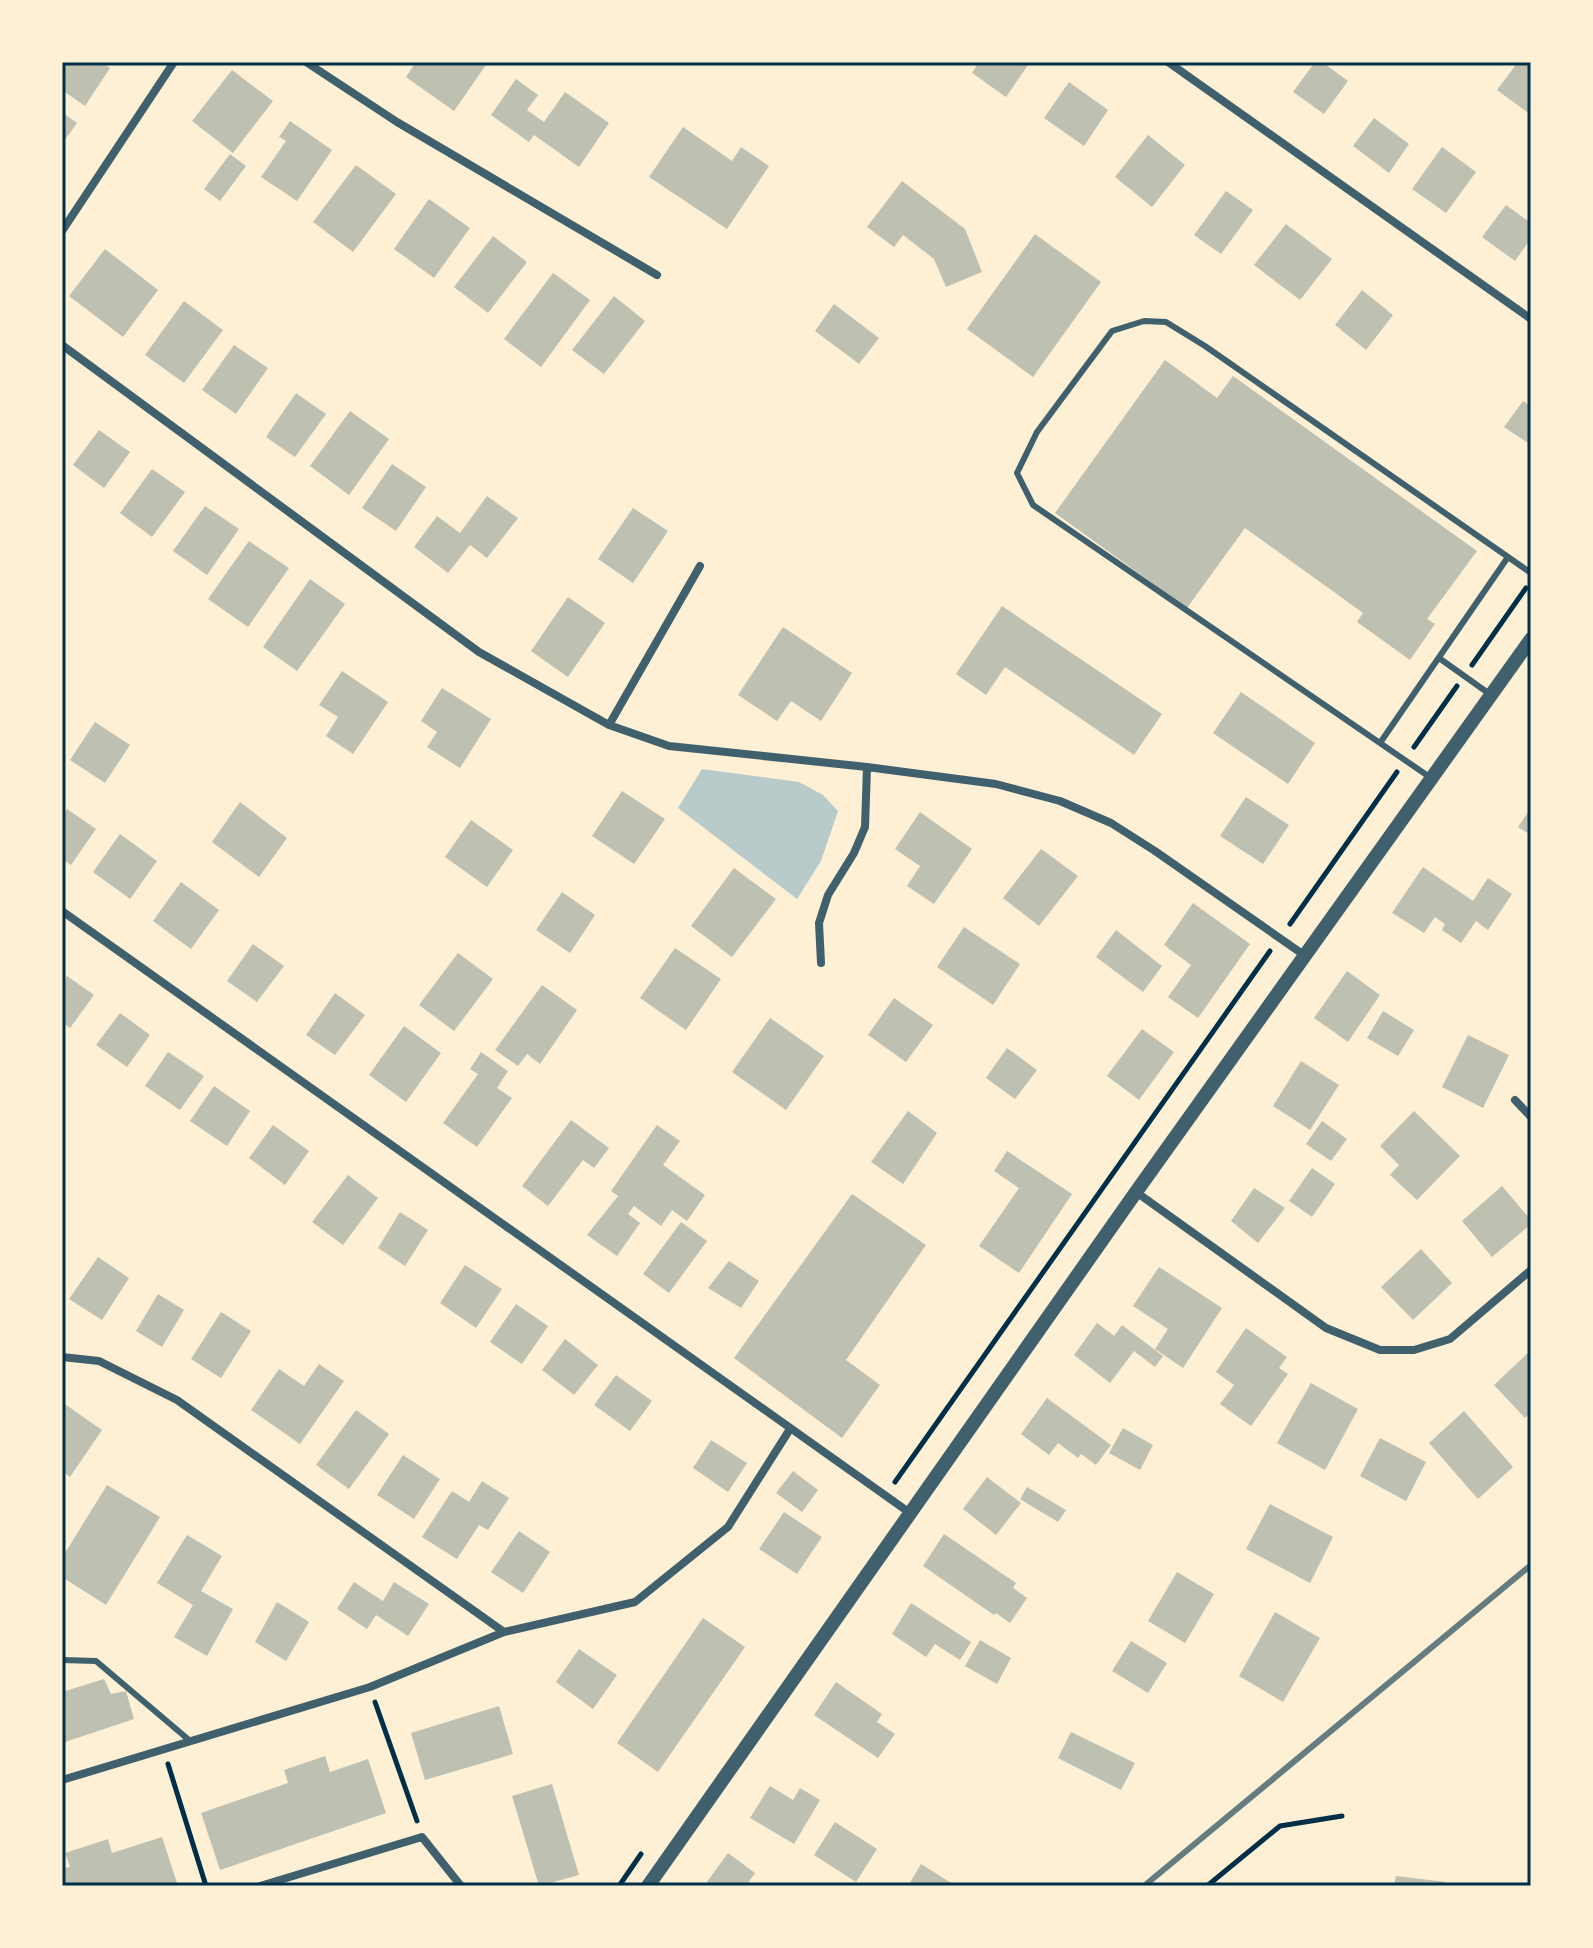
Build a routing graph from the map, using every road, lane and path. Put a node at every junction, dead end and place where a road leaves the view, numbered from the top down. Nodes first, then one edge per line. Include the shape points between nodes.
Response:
1 (174, 62) edge
2 (306, 62) edge
3 (1168, 62) edge
4 (62, 231) edge
5 (657, 275) dead end
6 (1531, 319) edge
7 (62, 345) edge
8 (1508, 557) junction
9 (700, 566) dead end
10 (1531, 573) edge
11 (1531, 581) edge
12 (1531, 639) edge
13 (1439, 658) junction
14 (1464, 676) junction
15 (1491, 695) junction
16 (609, 725) junction
17 (1380, 743) junction
18 (1405, 760) junction
19 (867, 767) junction
20 (1431, 778) junction
21 (62, 911) edge
22 (1280, 937) junction
23 (1304, 955) junction
24 (821, 963) dead end
25 (1515, 1100) dead end
26 (1531, 1117) edge
27 (1136, 1192) junction
28 (1531, 1270) edge
29 (62, 1357) edge
30 (790, 1429) junction
31 (887, 1498) junction
32 (910, 1513) junction
33 (504, 1632) junction
34 (62, 1660) edge
35 (370, 1687) junction
36 (189, 1740) junction
37 (164, 1747) junction
38 (62, 1780) edge
39 (1342, 1816) dead end
40 (422, 1837) junction
41 (646, 1848) dead end
42 (206, 1886) edge
43 (260, 1886) edge
44 (461, 1886) edge
45 (619, 1886) edge
46 (648, 1886) edge
47 (1207, 1886) edge

1 - 4 street
2 - 5 street via 397,122
3 - 6 street
7 - 16 street via 479,652
8 - 10 lane
8 - 13 lane
8 - 17 lane via 1166,322 1144,321 1112,331 1037,432 1017,473 1033,505
9 - 16 street
11 - 14 path
12 - 15 street
13 - 14 lane
13 - 17 lane
14 - 15 lane
14 - 18 path
15 - 20 street
16 - 19 street via 669,746
17 - 18 lane
18 - 20 lane
18 - 22 path
19 - 22 street via 996,784 1060,801 1122,830
19 - 24 street via 865,827 828,895 819,923
20 - 23 street
21 - 30 street
22 - 23 street
22 - 31 path
23 - 27 street
25 - 26 street
27 - 28 street via 1326,1328 1380,1350 1414,1350 1450,1339
27 - 32 street
29 - 33 street via 99,1361 177,1400
30 - 31 street
30 - 33 street via 728,1527 635,1602
31 - 32 street
32 - 46 street
33 - 35 street
34 - 36 lane via 96,1661
35 - 36 street
35 - 40 path
36 - 37 street
37 - 38 street
37 - 42 path
39 - 47 path via 1280,1826
40 - 43 street
40 - 44 street
41 - 45 path

